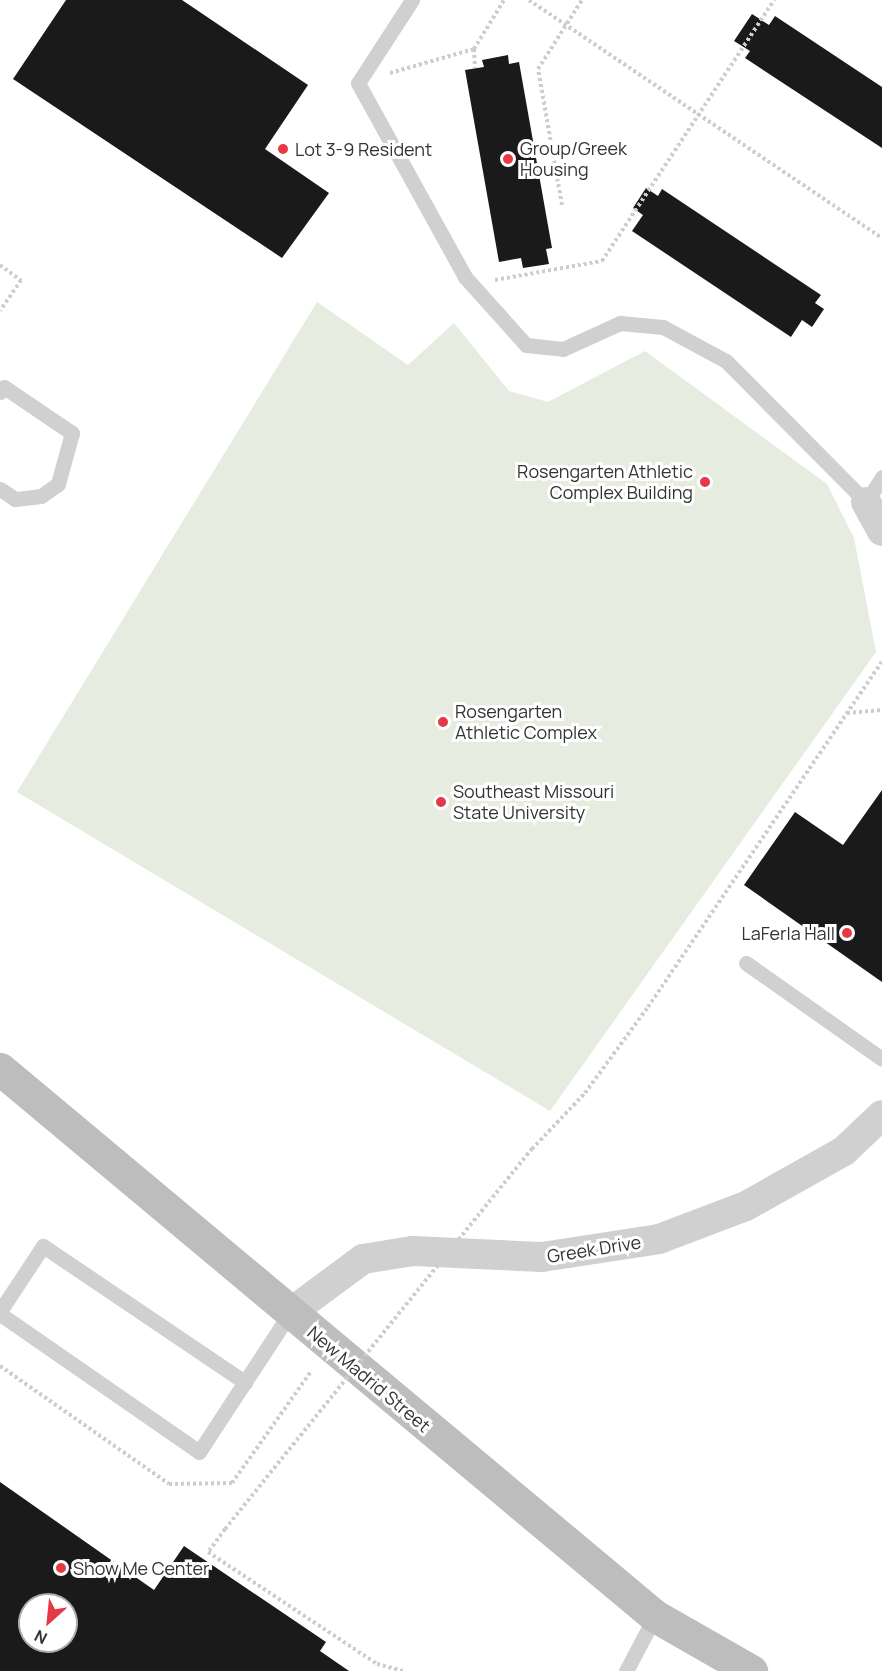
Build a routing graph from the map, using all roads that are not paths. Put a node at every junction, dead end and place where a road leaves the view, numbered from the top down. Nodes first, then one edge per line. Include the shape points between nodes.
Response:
1 (412, 0) edge
2 (0, 392) edge
3 (882, 477) edge
4 (0, 489) edge
5 (866, 502) junction
6 (882, 531) edge
7 (746, 963) dead end
8 (882, 1059) edge
9 (0, 1069) edge
10 (882, 1115) edge
11 (0, 1313) edge
12 (290, 1313) junction
13 (245, 1382) junction
14 (655, 1616) junction
15 (626, 1671) edge
16 (751, 1671) edge

1 - 5 lane via 358,83 465,277 526,345 563,349 620,323 663,327 726,362
2 - 4 lane via 4,387 72,433 58,484 41,496 15,499
3 - 5 lane
5 - 6 street
7 - 8 lane
9 - 12 street, New Madrid Street
10 - 12 street, Greek Drive via 844,1151 746,1206 659,1239 542,1257 413,1251 363,1259
11 - 13 lane via 43,1246
11 - 13 lane via 199,1452
12 - 13 lane
12 - 14 street, New Madrid Street
14 - 15 lane
14 - 16 street, New Madrid Street

